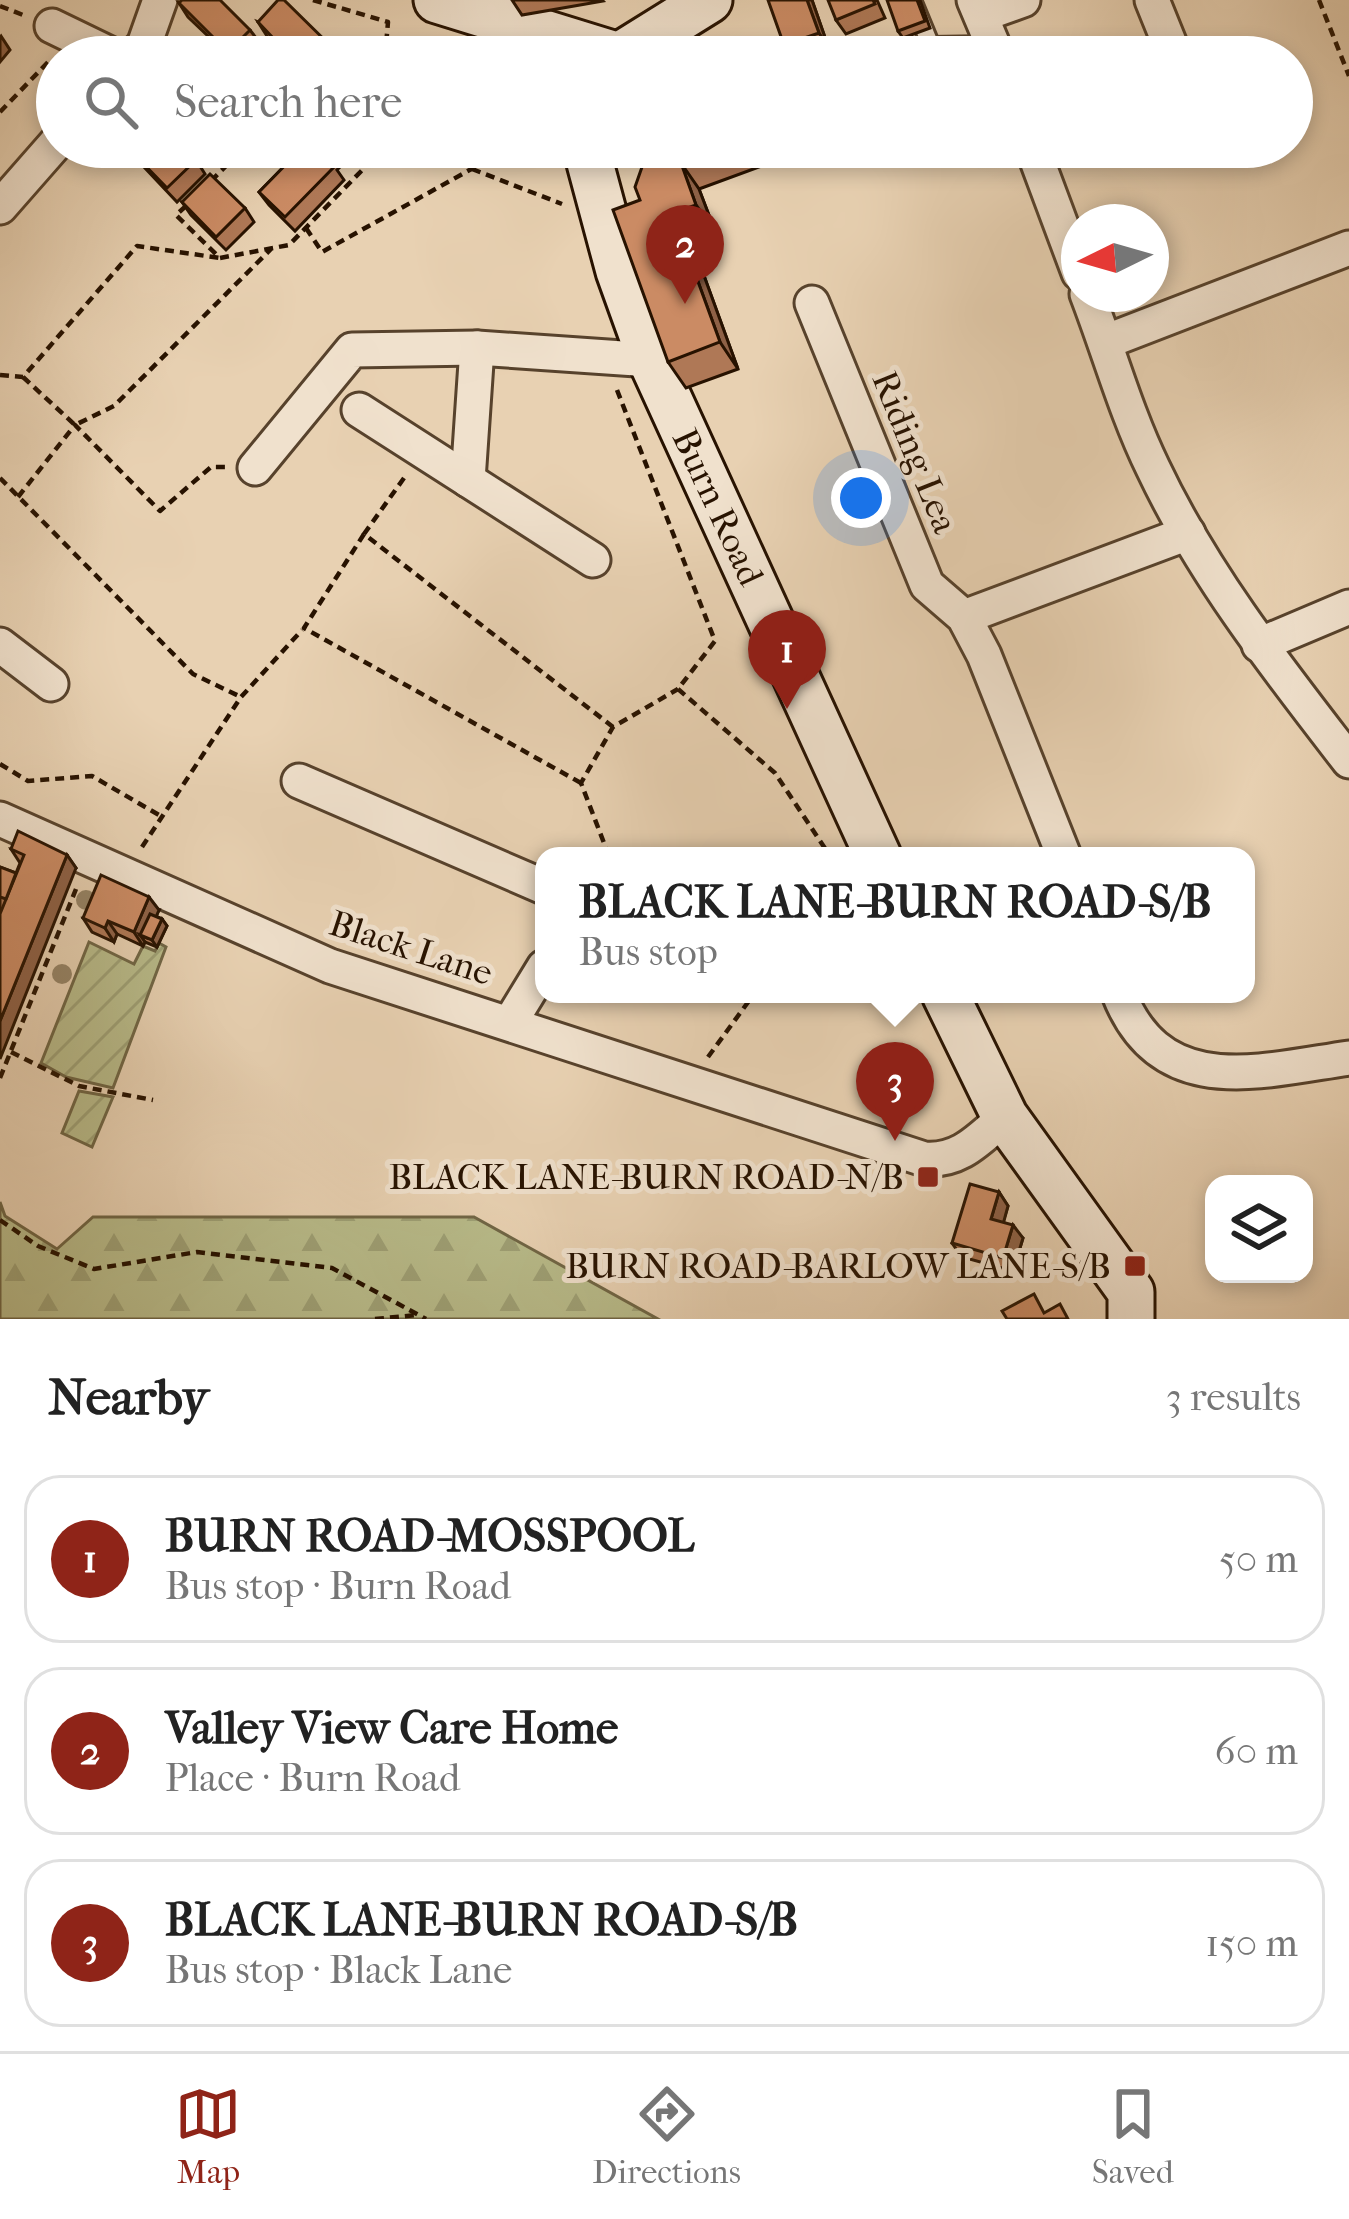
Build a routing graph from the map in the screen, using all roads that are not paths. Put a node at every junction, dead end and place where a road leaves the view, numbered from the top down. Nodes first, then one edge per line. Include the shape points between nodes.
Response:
1 (160, 0) edge
2 (436, 0) edge
3 (912, 0) edge
4 (1023, 0) edge
5 (1152, 0) edge
6 (698, 3) edge
7 (986, 29) edge
8 (62, 31) road end
9 (78, 36) edge
10 (145, 36) edge
11 (554, 36) edge
12 (649, 36) edge
13 (927, 36) edge
14 (1167, 36) edge
15 (36, 166) edge
16 (591, 168) edge
17 (1040, 168) edge
18 (0, 207) edge
19 (1061, 225) edge
20 (1349, 248) edge
21 (812, 303) dead end
22 (1094, 312) edge
23 (1105, 342) junction
24 (477, 348) junction
25 (651, 361) junction
26 (359, 410) dead end
27 (255, 468) road end
28 (468, 480) junction
29 (1188, 533) junction
30 (593, 560) dead end
31 (1349, 607) edge
32 (964, 617) junction
33 (0, 645) edge
34 (1259, 645) junction
35 (51, 684) dead end
36 (1349, 761) edge
37 (298, 781) dead end
38 (2, 825) edge
39 (874, 847) edge
40 (1060, 847) edge
41 (535, 883) edge
42 (535, 982) edge
43 (949, 1003) edge
44 (1122, 1003) edge
45 (511, 1022) junction
46 (1349, 1058) edge
47 (1005, 1117) junction
48 (1142, 1310) edge

1 - 10 street
2 - 11 street
3 - 13 lane
4 - 7 street
5 - 14 street
6 - 12 street
8 - 9 street
15 - 18 street
16 - 25 street, Burn Road
17 - 19 street
20 - 23 street
21 - 32 street, Riding Lea via 927,585
22 - 23 street
23 - 29 street via 1151,466
24 - 25 street
24 - 27 street via 352,350
24 - 28 street
25 - 39 street, Burn Road
26 - 28 street
28 - 30 street
29 - 32 street
29 - 34 street
31 - 34 street
32 - 40 street
33 - 35 street
34 - 36 street
37 - 41 street
38 - 45 street, Black Lane via 330,966
42 - 45 street
43 - 47 street
44 - 46 street via 1154,1046 1196,1071 1240,1074
45 - 47 street, Black Lane via 924,1160 963,1153
47 - 48 street

